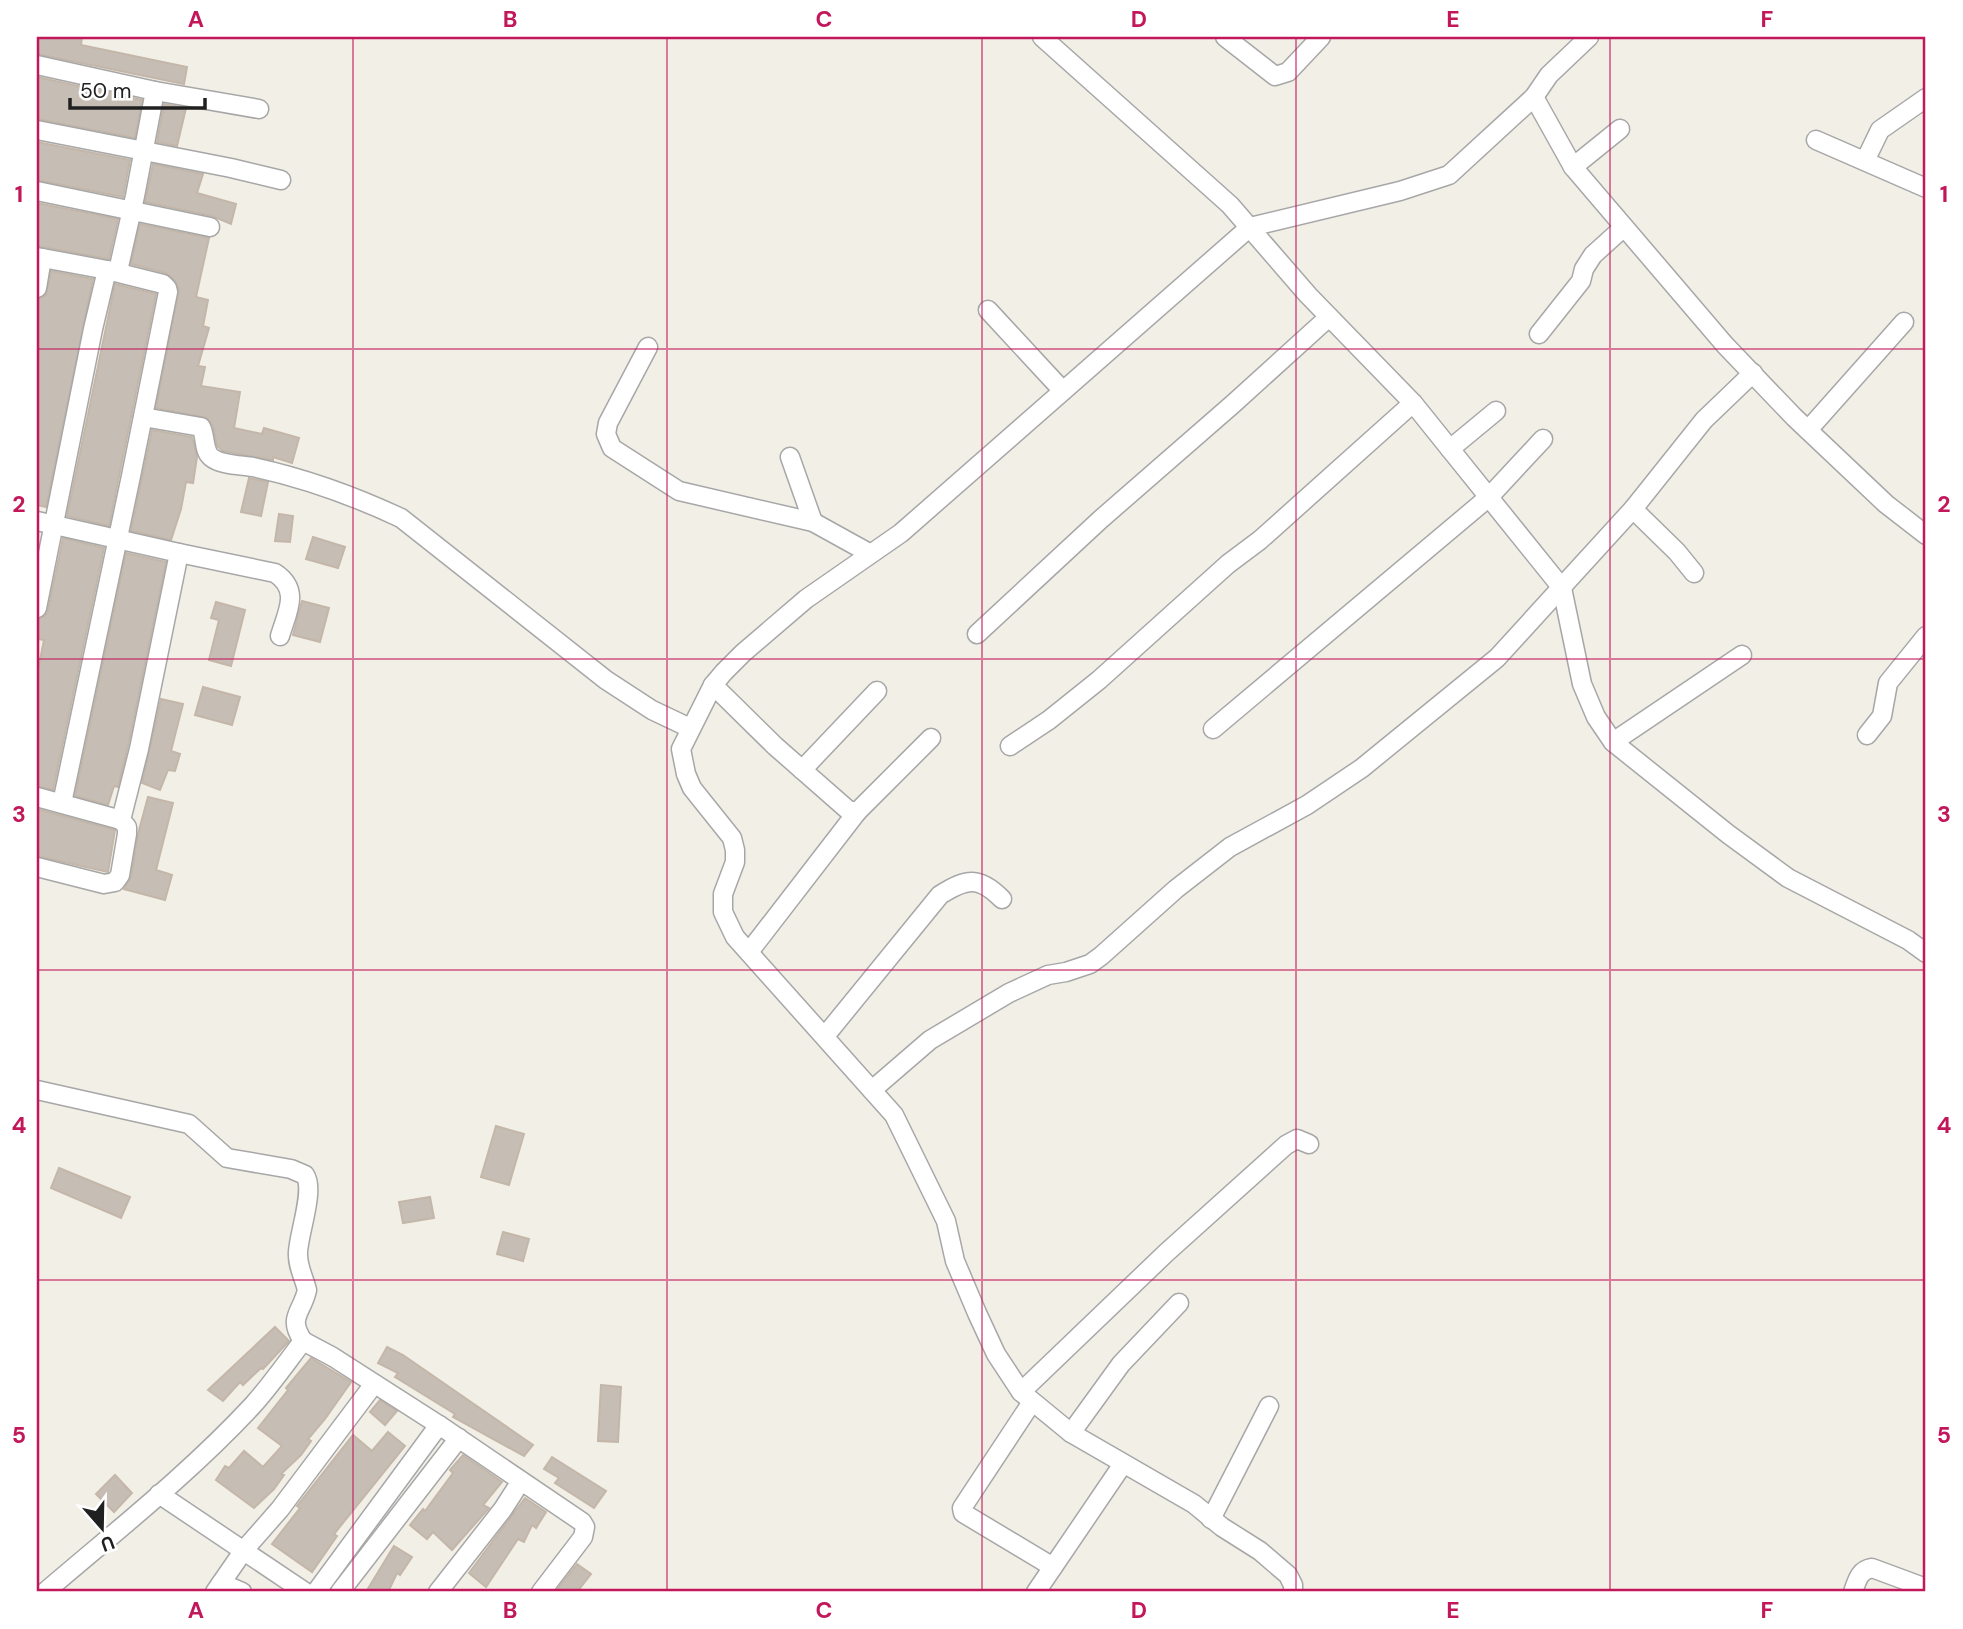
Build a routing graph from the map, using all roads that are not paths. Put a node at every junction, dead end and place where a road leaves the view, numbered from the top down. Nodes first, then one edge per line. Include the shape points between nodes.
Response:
1 (1042, 37) edge
2 (1225, 37) edge
3 (1321, 37) edge
4 (1589, 37) edge
5 (37, 65) edge
6 (155, 91) junction
7 (1534, 97) junction
8 (1926, 98) edge
9 (259, 109) dead end
10 (37, 130) edge
11 (1620, 130) dead end
12 (1816, 140) dead end
13 (144, 152) junction
14 (1865, 161) junction
15 (1573, 167) junction
16 (281, 180) dead end
17 (1926, 188) edge
18 (37, 191) edge
19 (132, 212) junction
20 (209, 227) dead end
21 (1250, 227) junction
22 (1624, 227) junction
23 (40, 258) edge
24 (112, 271) junction
25 (37, 288) edge
26 (988, 310) dead end
27 (1329, 317) junction
28 (1904, 322) dead end
29 (1539, 334) dead end
30 (648, 347) dead end
31 (1753, 373) junction
32 (1063, 391) junction
33 (1413, 403) junction
34 (1496, 411) dead end
35 (143, 417) junction
36 (1808, 430) junction
37 (1543, 439) dead end
38 (1450, 449) junction
39 (790, 457) dead end
40 (1489, 497) junction
41 (1633, 509) junction
42 (813, 522) junction
43 (45, 523) edge
44 (1926, 535) edge
45 (117, 538) junction
46 (178, 553) junction
47 (869, 553) junction
48 (1694, 573) dead end
49 (1562, 588) junction
50 (37, 608) edge
51 (977, 634) dead end
52 (280, 636) dead end
53 (1926, 636) edge
54 (1742, 655) dead end
55 (713, 685) junction
56 (877, 691) dead end
57 (690, 728) junction
58 (1213, 729) dead end
59 (1867, 735) dead end
60 (931, 738) dead end
61 (1613, 742) junction
62 (1010, 746) dead end
63 (802, 770) junction
64 (37, 797) edge
65 (62, 803) junction
66 (858, 811) junction
67 (121, 820) junction
68 (37, 867) edge
69 (1002, 899) dead end
70 (749, 952) junction
71 (1926, 953) edge
72 (825, 1036) junction
73 (37, 1090) edge
74 (872, 1090) junction
75 (1309, 1144) dead end
76 (1179, 1303) dead end
77 (303, 1341) junction
78 (374, 1384) junction
79 (1027, 1397) junction
80 (1269, 1406) dead end
81 (439, 1425) junction
82 (1071, 1433) junction
83 (459, 1438) junction
84 (1124, 1464) junction
85 (521, 1481) junction
86 (159, 1494) junction
87 (1211, 1519) junction
88 (244, 1550) junction
89 (1053, 1567) junction
90 (218, 1588) edge
91 (1926, 1588) edge
92 (45, 1592) edge
93 (242, 1592) edge
94 (305, 1592) edge
95 (316, 1592) edge
96 (340, 1592) edge
97 (438, 1592) edge
98 (541, 1592) edge
99 (1036, 1592) edge
100 (1293, 1592) edge
101 (1853, 1592) edge

1 - 21 street via 1166,145
2 - 3 street via 1275,76 1288,72
4 - 7 street via 1549,75
5 - 6 street
6 - 9 street
6 - 13 street
7 - 15 street
7 - 21 street via 1449,175
8 - 14 street via 1880,130
10 - 13 street
11 - 15 street
12 - 14 street
13 - 16 street
13 - 19 street
14 - 17 street
15 - 22 street
18 - 19 street
19 - 20 street
19 - 24 street
21 - 27 street
21 - 32 street
22 - 29 street via 1593,256 1581,281
22 - 31 street
23 - 24 street
23 - 25 street
24 - 35 street via 167,288
24 - 43 street
26 - 32 street
27 - 33 street
27 - 51 street
28 - 36 street
30 - 42 street via 608,423 606,434 612,449 680,491
31 - 36 street
31 - 41 street via 1704,420
32 - 47 street via 901,533
33 - 38 street
33 - 62 street via 1099,681
34 - 38 street
35 - 45 street
35 - 57 street via 199,426 208,453 218,460 327,488 401,518 606,680
36 - 44 street
37 - 40 street
38 - 40 street
39 - 42 street
40 - 49 street
40 - 58 street
41 - 48 street
41 - 49 street
42 - 47 street
43 - 45 street
43 - 50 street
45 - 46 street
45 - 65 street
46 - 52 street via 285,579 291,600
46 - 67 street
47 - 55 street via 806,599
49 - 61 street via 1582,684
49 - 74 street via 1497,658 1362,768 1307,805 1230,847 1101,956 1009,993 930,1040
53 - 59 street via 1886,686 1882,716
54 - 61 street
55 - 57 street
55 - 63 street
56 - 63 street
57 - 70 street via 681,749 686,774 732,838 735,862 723,894 723,912 735,937
60 - 66 street
61 - 71 street via 1788,878
63 - 66 street via 848,810
64 - 65 street
65 - 67 street
66 - 70 street
67 - 68 street via 127,834 115,882 104,884
69 - 72 street via 979,882 954,886 940,895
70 - 72 street
72 - 74 street
73 - 77 street via 190,1124 227,1158 305,1175 309,1187 298,1251 307,1293 295,1320
74 - 79 street via 894,1115 912,1148 946,1221 955,1261 977,1313 996,1354
75 - 79 street via 1297,1139 1286,1145 1157,1262
76 - 82 street via 1121,1364
77 - 78 street
77 - 86 street via 253,1404
78 - 81 street
78 - 88 street
79 - 82 street
79 - 89 street via 962,1510
80 - 87 street
81 - 83 street
81 - 95 street
82 - 84 street
83 - 85 street
83 - 96 street
84 - 87 street via 1194,1504
84 - 89 street
85 - 97 street
85 - 98 street via 585,1527 583,1538
86 - 88 street
86 - 92 street
87 - 100 street via 1288,1575
88 - 90 street
88 - 94 street
89 - 99 street
90 - 93 street
91 - 101 street via 1872,1568 1859,1575

